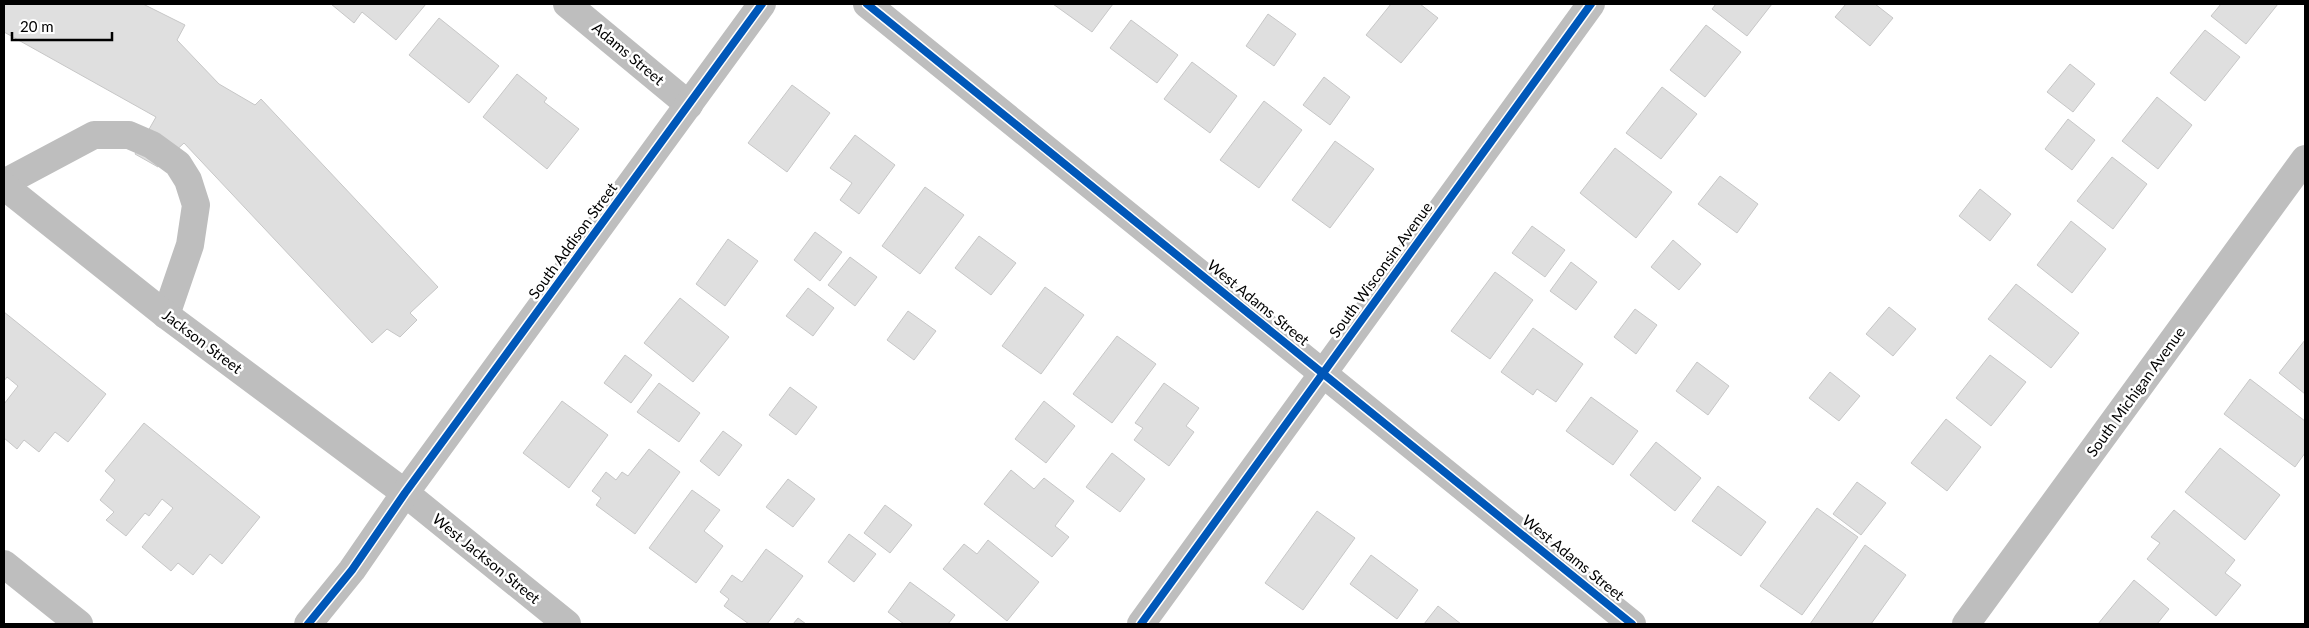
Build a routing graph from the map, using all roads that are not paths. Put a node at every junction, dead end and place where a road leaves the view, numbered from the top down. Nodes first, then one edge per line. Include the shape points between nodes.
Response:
1 (567, 4) edge
2 (762, 4) edge
3 (867, 4) edge
4 (1591, 4) edge
5 (689, 105) junction
6 (2305, 160) edge
7 (4, 184) edge
8 (166, 315) junction
9 (1323, 374) junction
10 (405, 493) junction
11 (4, 564) edge
12 (79, 624) edge
13 (308, 624) edge
14 (567, 624) edge
15 (1141, 624) edge
16 (1632, 624) edge
17 (1966, 624) edge

1 - 5 street, Adams Street
2 - 5 street, South Addison Street
3 - 9 street, West Adams Street
4 - 9 street, South Wisconsin Avenue
5 - 10 street, South Addison Street
6 - 17 street, South Michigan Avenue
7 - 8 street, Jackson Street
7 - 8 street via 94,135 129,135 152,145 178,164 188,180 196,205 190,245
8 - 10 street, Jackson Street
9 - 15 street, South Wisconsin Avenue
9 - 16 street, West Adams Street
10 - 13 street, South Addison Street via 352,570
10 - 14 street, West Jackson Street
11 - 12 street

